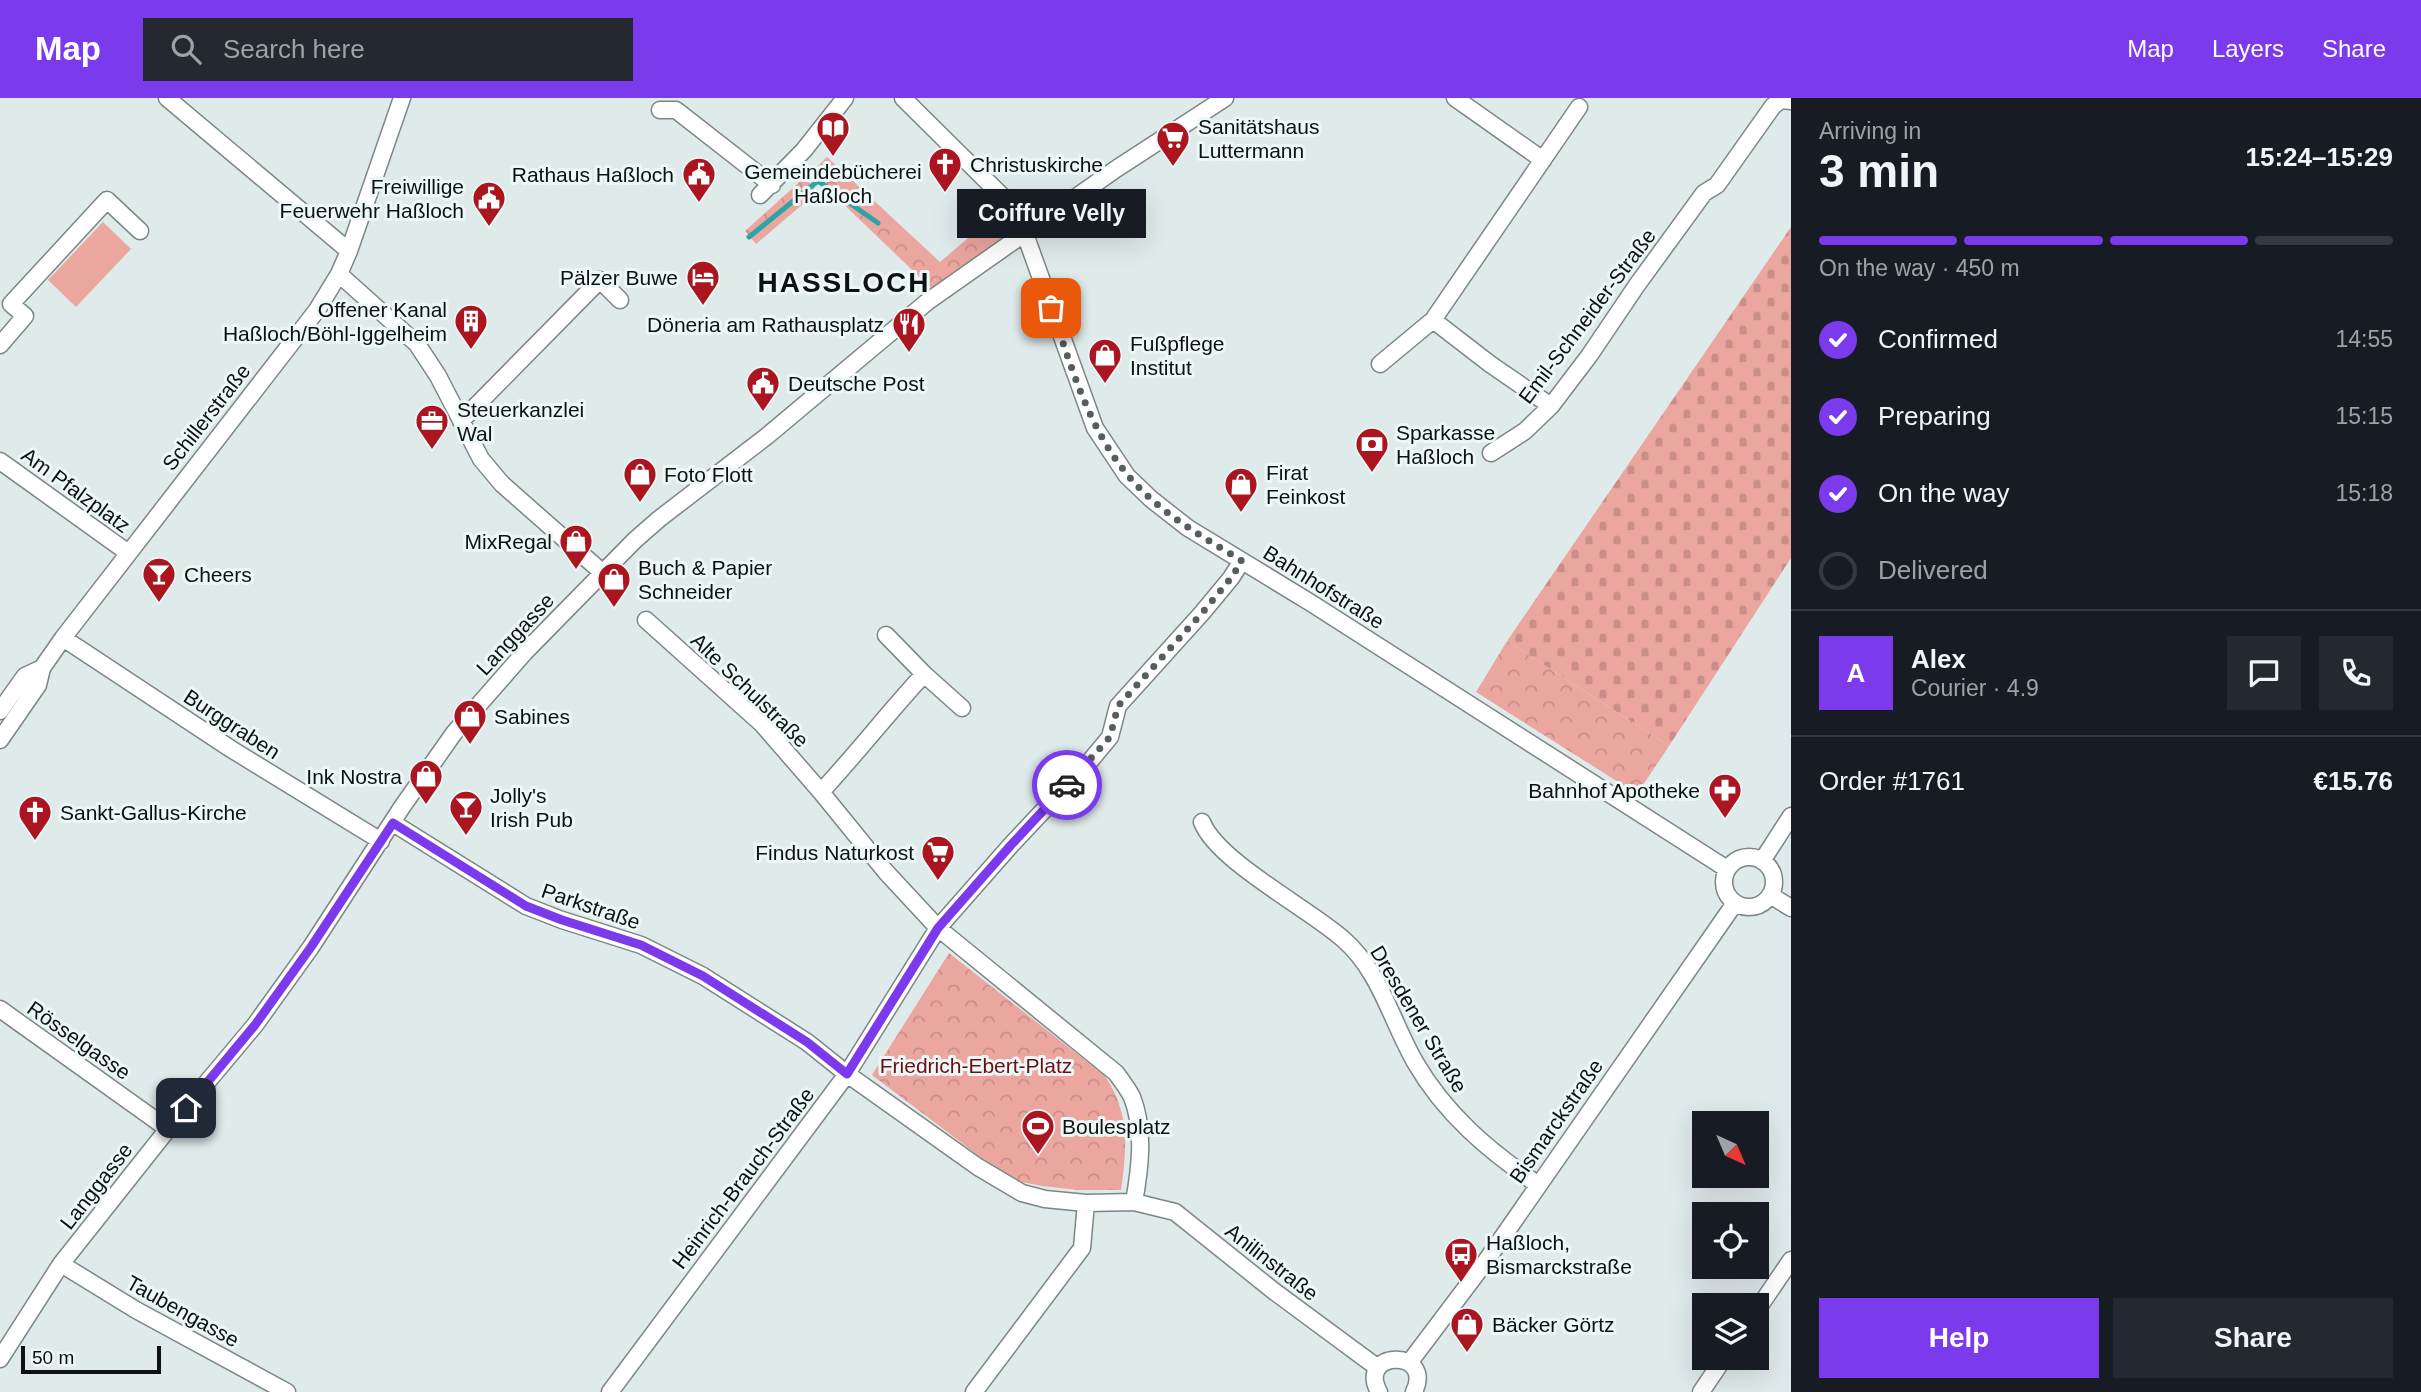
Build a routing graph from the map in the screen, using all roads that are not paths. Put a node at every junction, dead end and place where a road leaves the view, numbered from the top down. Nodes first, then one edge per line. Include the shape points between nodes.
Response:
1 (167, 98) edge
2 (402, 98) edge
3 (845, 98) edge
4 (903, 98) edge
5 (1225, 98) edge
6 (1455, 98) edge
7 (1791, 101) edge
8 (1579, 107) dead end
9 (660, 110) dead end
10 (1543, 160) junction
11 (140, 231) dead end
12 (1025, 234) junction
13 (349, 251) junction
14 (339, 274) junction
15 (620, 300) dead end
16 (1433, 320) junction
17 (0, 345) edge
18 (1380, 364) dead end
19 (1551, 406) junction
20 (461, 421) junction
21 (1491, 453) dead end
22 (0, 461) edge
23 (127, 552) junction
24 (1242, 561) junction
25 (603, 573) junction
26 (646, 620) dead end
27 (886, 635) dead end
28 (63, 638) junction
29 (42, 668) junction
30 (924, 674) junction
31 (962, 708) dead end
32 (0, 711) edge
33 (0, 740) edge
34 (821, 792) junction
35 (1791, 816) edge
36 (1202, 821) dead end
37 (393, 823) junction
38 (381, 841) junction
39 (1762, 861) junction
40 (1727, 869) junction
41 (1770, 895) junction
42 (1735, 903) junction
43 (1791, 908) edge
44 (938, 928) junction
45 (0, 1009) edge
46 (847, 1074) junction
47 (168, 1129) junction
48 (1537, 1184) junction
49 (1135, 1202) junction
50 (1086, 1203) junction
51 (1791, 1260) edge
52 (61, 1264) junction
53 (1769, 1293) edge
54 (0, 1359) edge
55 (1409, 1363) junction
56 (1378, 1368) junction
57 (1716, 1370) edge
58 (287, 1392) edge
59 (610, 1392) edge
60 (974, 1392) edge
61 (1379, 1392) edge
62 (1414, 1392) edge
63 (1701, 1392) edge

1 - 13 street
2 - 13 street, Schillerstraße
3 - 9 street via 766,190 676,110
4 - 12 street, Bahnhofstraße via 1010,204
5 - 12 street, Langgasse
6 - 10 street
7 - 19 street, Emil-Schneider-Straße via 1781,100 1773,106 1717,185 1704,193
8 - 10 street
10 - 16 street
11 - 17 street via 107,200 11,304 24,316
12 - 24 street, Bahnhofstraße via 1086,406 1111,454 1151,499
12 - 25 street, Langgasse via 928,302 659,519
13 - 14 street, Schillerstraße
14 - 20 street via 417,344
14 - 23 street, Schillerstraße via 317,310
15 - 20 street via 600,280
16 - 18 street
16 - 19 street
19 - 21 street, Emil-Schneider-Straße via 1525,431
20 - 25 street via 481,459 502,484
22 - 23 street, Am Pfalzplatz
23 - 28 street, Schillerstraße
24 - 40 street, Bahnhofstraße
24 - 44 street, Heinrich-Brauch-Straße via 1118,706 1110,737
25 - 37 street, Langgasse via 454,733
26 - 34 street, Alte Schulstraße via 762,724
27 - 30 street
28 - 29 street, Schillerstraße
28 - 38 street, Burggraben
29 - 32 street, Schillerstraße via 25,676
29 - 33 street, Schillerstraße via 38,685
30 - 31 street
30 - 34 street
34 - 44 street, Alte Schulstraße
35 - 39 street
36 - 48 street, Dresdener Straße via 1223,851 1344,940 1362,959 1414,1060 1445,1106 1478,1140
37 - 38 street, Langgasse
37 - 46 street, Parkstraße via 526,906 641,945 703,976 807,1042
38 - 47 street, Langgasse via 255,1025
39 - 40 street via 1740,859
39 - 41 street via 1774,880
40 - 42 street via 1724,883
41 - 42 street via 1750,907
41 - 43 street
42 - 48 street, Bismarckstraße
44 - 46 street, Heinrich-Brauch-Straße
44 - 49 street via 1116,1073 1132,1097 1139,1128
45 - 47 street, Rösselgasse
46 - 50 street via 1022,1193
46 - 59 street, Heinrich-Brauch-Straße
47 - 52 street, Langgasse
48 - 55 street, Bismarckstraße
49 - 50 street
49 - 56 street, Anilinstraße via 1175,1212
50 - 60 street via 1082,1248
51 - 53 street
52 - 54 street, Langgasse
52 - 58 street, Taubengasse
55 - 56 street via 1389,1359
55 - 62 street via 1417,1373
56 - 61 street via 1375,1381
57 - 63 street

